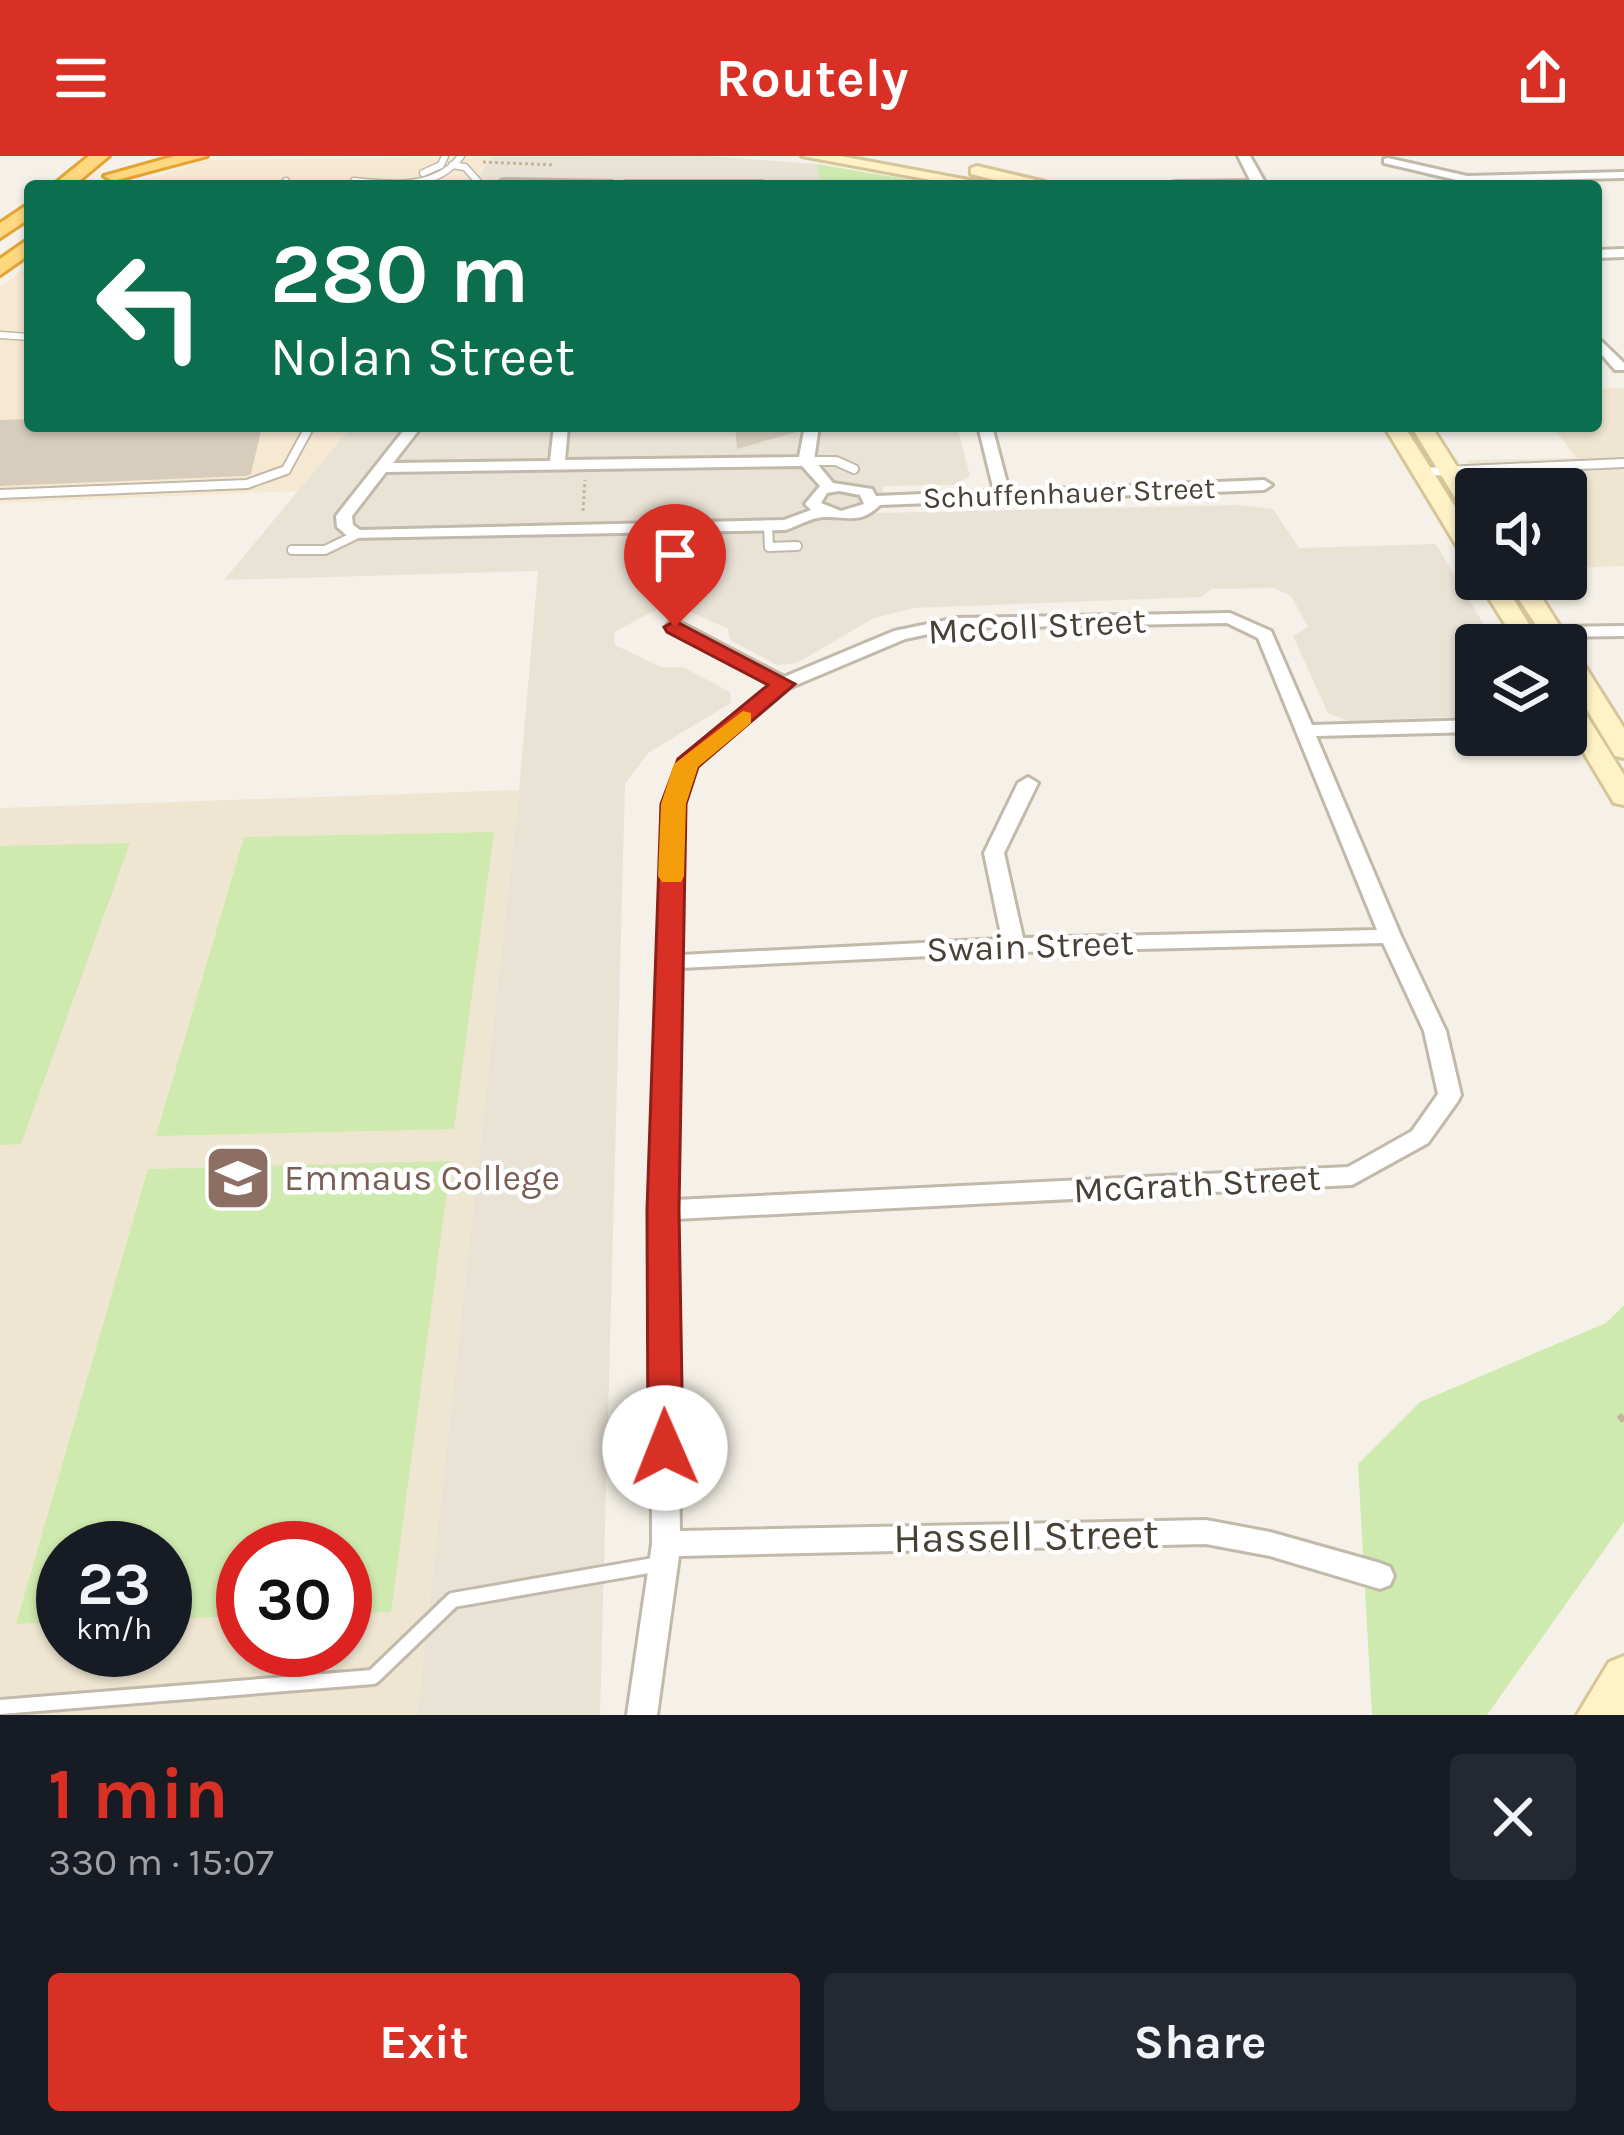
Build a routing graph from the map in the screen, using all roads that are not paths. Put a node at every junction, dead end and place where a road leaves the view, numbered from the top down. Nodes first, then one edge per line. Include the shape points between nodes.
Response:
1 (66, 156) edge
2 (100, 156) edge
3 (138, 156) edge
4 (198, 156) edge
5 (461, 156) edge
6 (809, 156) edge
7 (888, 156) edge
8 (443, 160) edge
9 (1388, 161) dead end
10 (457, 165) junction
11 (1624, 175) edge
12 (52, 180) edge
13 (69, 180) edge
14 (108, 180) edge
15 (111, 180) edge
16 (367, 180) edge
17 (416, 180) edge
18 (477, 180) edge
19 (956, 180) edge
20 (1009, 180) edge
21 (1455, 180) edge
22 (1525, 180) edge
23 (24, 249) edge
24 (0, 271) edge
25 (1602, 347) edge
26 (1620, 367) dead end
27 (307, 432) edge
28 (410, 432) edge
29 (560, 432) edge
30 (811, 432) edge
31 (987, 432) edge
32 (1398, 432) edge
33 (1425, 432) edge
34 (806, 460) junction
35 (557, 463) junction
36 (1624, 464) edge
37 (382, 468) junction
38 (854, 470) dead end
39 (1449, 471) junction
40 (1422, 472) junction
41 (1455, 481) edge
42 (1264, 485) dead end
43 (830, 488) junction
44 (0, 494) edge
45 (1003, 496) junction
46 (874, 501) junction
47 (822, 512) junction
48 (768, 525) junction
49 (1455, 525) edge
50 (356, 535) junction
51 (797, 546) dead end
52 (292, 550) dead end
53 (1509, 600) edge
54 (1230, 618) joint
55 (1533, 624) edge
56 (675, 627) dead end
57 (1624, 631) edge
58 (1587, 638) edge
59 (784, 684) junction
60 (1587, 724) edge
61 (1455, 727) edge
62 (1308, 731) junction
63 (1587, 732) edge
64 (1624, 750) edge
65 (1028, 783) dead end
66 (1624, 797) edge
67 (1390, 936) junction
68 (1014, 945) junction
69 (669, 962) junction
70 (663, 1210) junction
71 (665, 1554) junction
72 (1380, 1576) dead end
73 (1624, 1676) edge
74 (0, 1708) edge
75 (642, 1715) edge
76 (1599, 1715) edge

1 - 12 highway via 73,164
2 - 13 highway
3 - 14 highway
4 - 15 highway
5 - 10 lane
6 - 19 main road
7 - 20 main road
8 - 10 lane
8 - 16 lane via 415,176
9 - 21 street
10 - 17 lane
10 - 18 lane
11 - 22 street
23 - 24 highway
25 - 26 street
27 - 44 lane via 286,470 248,484
28 - 37 street
29 - 35 street
30 - 34 street
31 - 45 street
32 - 40 main road
33 - 39 main road
34 - 35 street
34 - 38 lane via 836,460
34 - 43 street
35 - 37 street
36 - 39 lane
37 - 50 street via 344,516
39 - 40 lane
39 - 41 main road
40 - 49 main road
42 - 45 street, Schuffenhauer Street
43 - 46 street via 859,488
43 - 47 street via 812,499
45 - 46 street, Schuffenhauer Street
46 - 47 street via 860,513
47 - 48 street
48 - 50 street
48 - 51 lane via 770,547
50 - 52 lane via 325,550
53 - 55 main road
54 - 59 street, McColl Street via 958,623 900,635
54 - 62 street, McGrath Street via 1265,635
56 - 59 street
57 - 58 street
59 - 69 street, McColl Street via 686,764 674,804
60 - 64 main road
61 - 62 street
62 - 67 street, McGrath Street
63 - 66 main road
65 - 68 street via 994,853
67 - 68 street, Swain Street
67 - 70 street, McGrath Street via 1436,1031 1450,1095 1420,1137 1352,1176
68 - 69 street, Swain Street
69 - 70 street, McColl Street
70 - 71 street, McColl Street
71 - 72 street, Hassell Street via 1206,1532
71 - 74 lane via 453,1600 374,1677
71 - 75 street, McColl Street
73 - 76 main road

